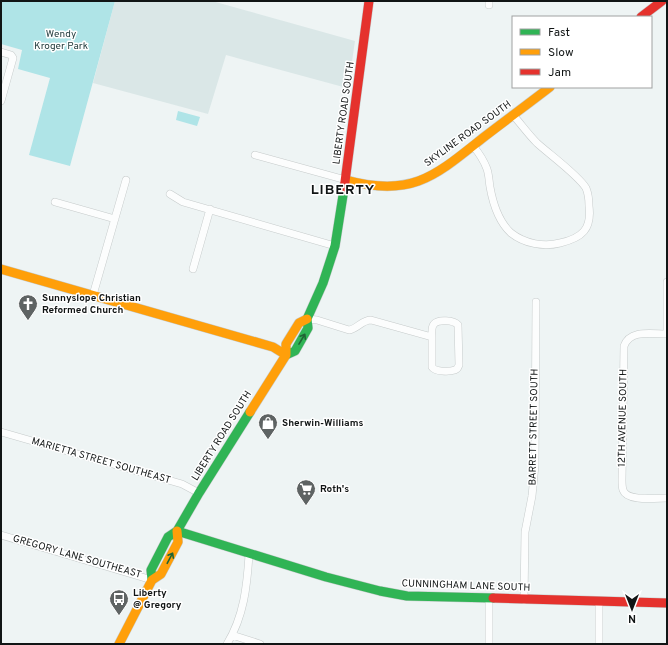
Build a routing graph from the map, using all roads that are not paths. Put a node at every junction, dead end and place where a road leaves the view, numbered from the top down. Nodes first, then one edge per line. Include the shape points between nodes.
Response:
1 (369, 1) edge
2 (662, 1) edge
3 (642, 16) edge
4 (1, 52) edge
5 (549, 88) edge
6 (1, 100) edge
7 (513, 115) junction
8 (473, 146) junction
9 (255, 155) dead end
10 (126, 180) dead end
11 (346, 180) junction
12 (170, 194) dead end
13 (55, 202) dead end
14 (210, 209) junction
15 (115, 219) junction
16 (335, 246) junction
17 (1, 269) edge
18 (193, 269) dead end
19 (667, 282) edge
20 (93, 295) junction
21 (536, 302) dead end
22 (307, 319) junction
23 (667, 334) edge
24 (432, 337) junction
25 (286, 355) junction
26 (1, 432) edge
27 (199, 493) junction
28 (667, 498) edge
29 (177, 531) junction
30 (1, 535) edge
31 (249, 555) junction
32 (152, 580) junction
33 (489, 599) junction
34 (524, 600) junction
35 (600, 602) junction
36 (667, 603) edge
37 (232, 635) junction
38 (119, 644) edge
39 (227, 644) edge
40 (260, 644) edge
41 (489, 644) edge
42 (599, 644) edge

1 - 11 main road, LIBERTY ROAD SOUTH
2 - 3 main road
4 - 6 street via 12,56
5 - 7 main road, SKYLINE ROAD SOUTH
7 - 8 main road, SKYLINE ROAD SOUTH
7 - 8 street via 535,141 586,188 590,216 582,234 550,246 534,244 511,233 499,218 492,202 488,170
8 - 11 main road, SKYLINE ROAD SOUTH via 431,176 409,185 385,187 362,185
9 - 11 street
10 - 15 street
11 - 16 main road, LIBERTY ROAD SOUTH
12 - 14 street via 183,202
13 - 15 street
14 - 16 street
14 - 18 street
15 - 20 street
16 - 22 main road, LIBERTY ROAD SOUTH via 323,283
17 - 20 main road
19 - 23 street
20 - 25 main road via 273,347
21 - 34 street, BARRETT STREET SOUTH via 535,465 525,532
22 - 24 street via 348,330 371,320
22 - 25 main road, LIBERTY ROAD SOUTH via 299,323 286,344
23 - 28 street, 12TH AVENUE SOUTH via 636,334 626,340 624,346 622,480 626,495 634,498
24 - 24 street via 433,369 442,371 457,368 458,325 453,321 434,323
25 - 27 main road, LIBERTY ROAD SOUTH
26 - 27 street, MARIETTA STREET SOUTHEAST via 182,484
27 - 29 main road, LIBERTY ROAD SOUTH
29 - 31 main road, CUNNINGHAM LANE SOUTH
29 - 32 main road, LIBERTY ROAD SOUTH via 168,537 151,570
30 - 32 street, GREGORY LANE SOUTHEAST
31 - 33 main road, CUNNINGHAM LANE SOUTH via 391,594 423,598
31 - 37 street via 245,597 240,618
32 - 38 main road, LIBERTY ROAD SOUTH
33 - 34 main road, CUNNINGHAM LANE SOUTH
33 - 41 street
34 - 35 main road, CUNNINGHAM LANE SOUTH
35 - 36 main road, CUNNINGHAM LANE SOUTH
35 - 42 street
37 - 39 street
37 - 40 street

